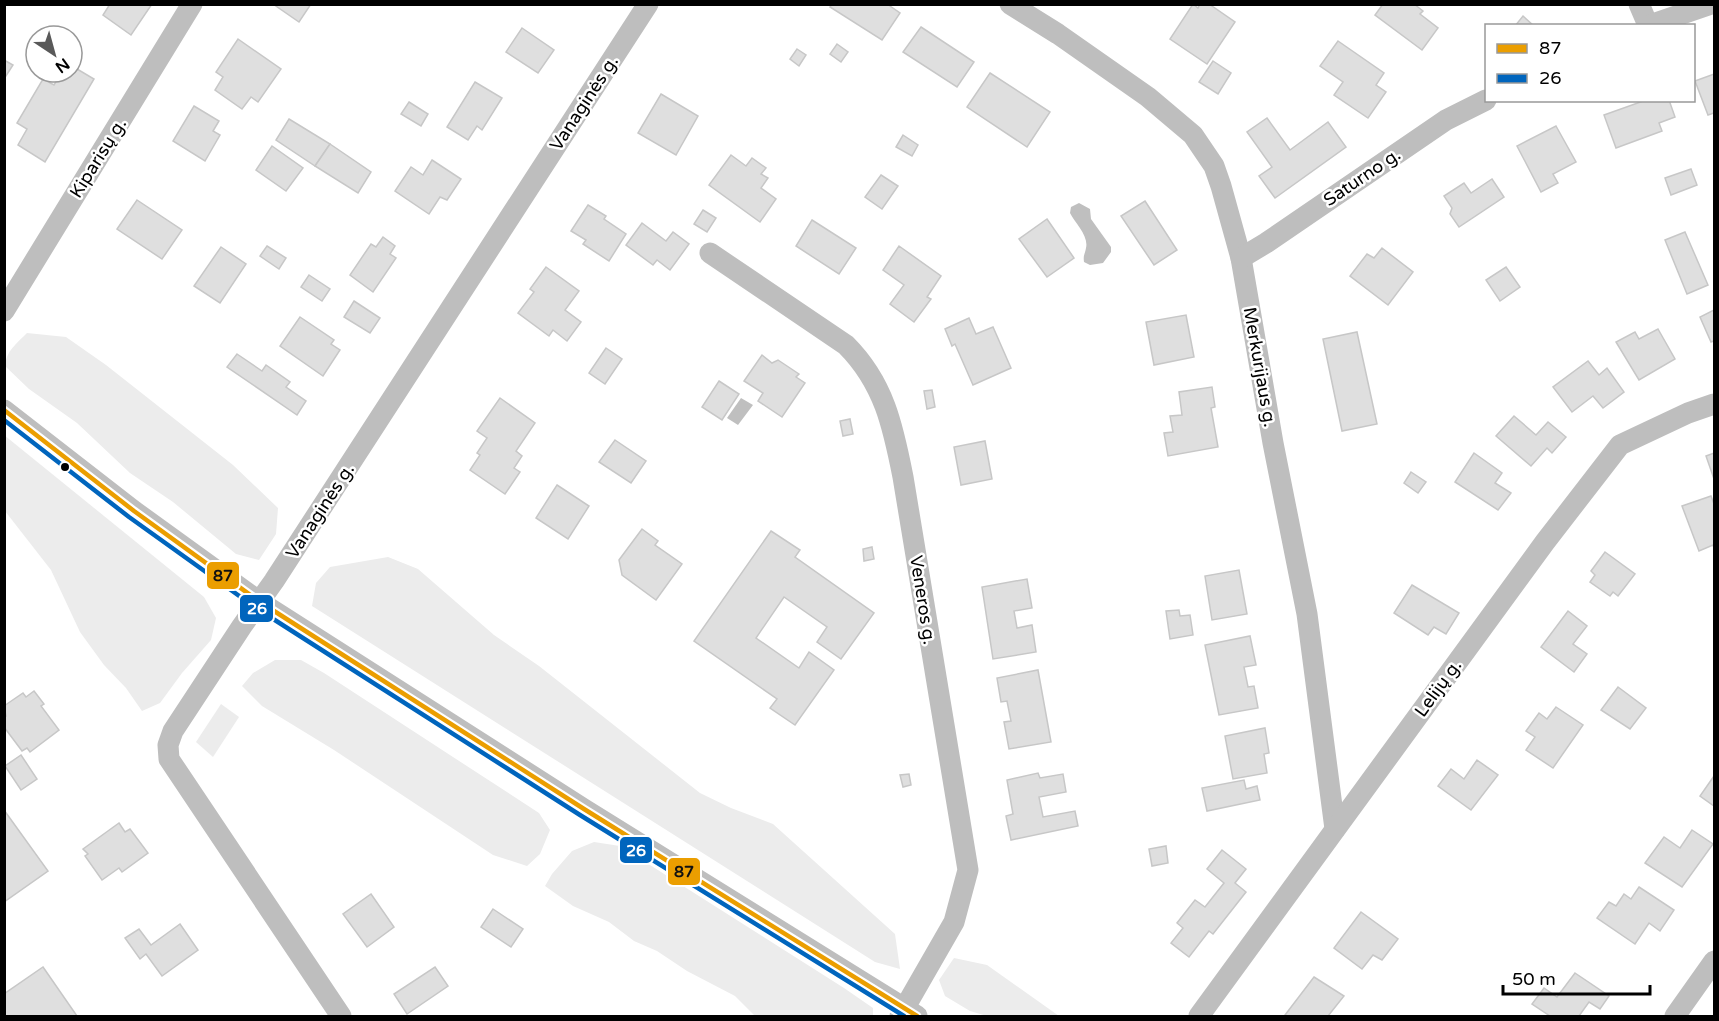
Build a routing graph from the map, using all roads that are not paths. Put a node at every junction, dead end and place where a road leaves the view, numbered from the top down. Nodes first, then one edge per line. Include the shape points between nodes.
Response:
1 (192, 4) edge
2 (648, 4) edge
3 (1010, 4) edge
4 (1640, 4) edge
5 (1711, 4) edge
6 (1648, 24) edge
7 (1651, 24) edge
8 (1485, 100) edge
9 (710, 253) dead end
10 (1241, 258) junction
11 (4, 311) edge
12 (1714, 404) edge
13 (4, 410) edge
14 (260, 602) junction
15 (1335, 829) junction
16 (1714, 961) edge
17 (907, 1014) edge
18 (341, 1017) edge
19 (1199, 1017) edge
20 (1675, 1017) edge

1 - 11 street, Kiparisų g.
2 - 14 street, Vanaginės g.
3 - 10 street, Merkurijaus g. via 1148,97 1193,135 1214,166
4 - 6 street
5 - 7 street
8 - 10 street, Saturno g. via 1446,120
9 - 17 street, Veneros g. via 846,345 859,358 880,392 895,440 968,870 954,922
10 - 15 street, Merkurijaus g. via 1307,614
12 - 15 street, Lelijų g. via 1620,446
13 - 14 street
14 - 17 street
14 - 18 street, Vanaginės g. via 173,731 169,759
15 - 19 street, Lelijų g.
16 - 20 street

